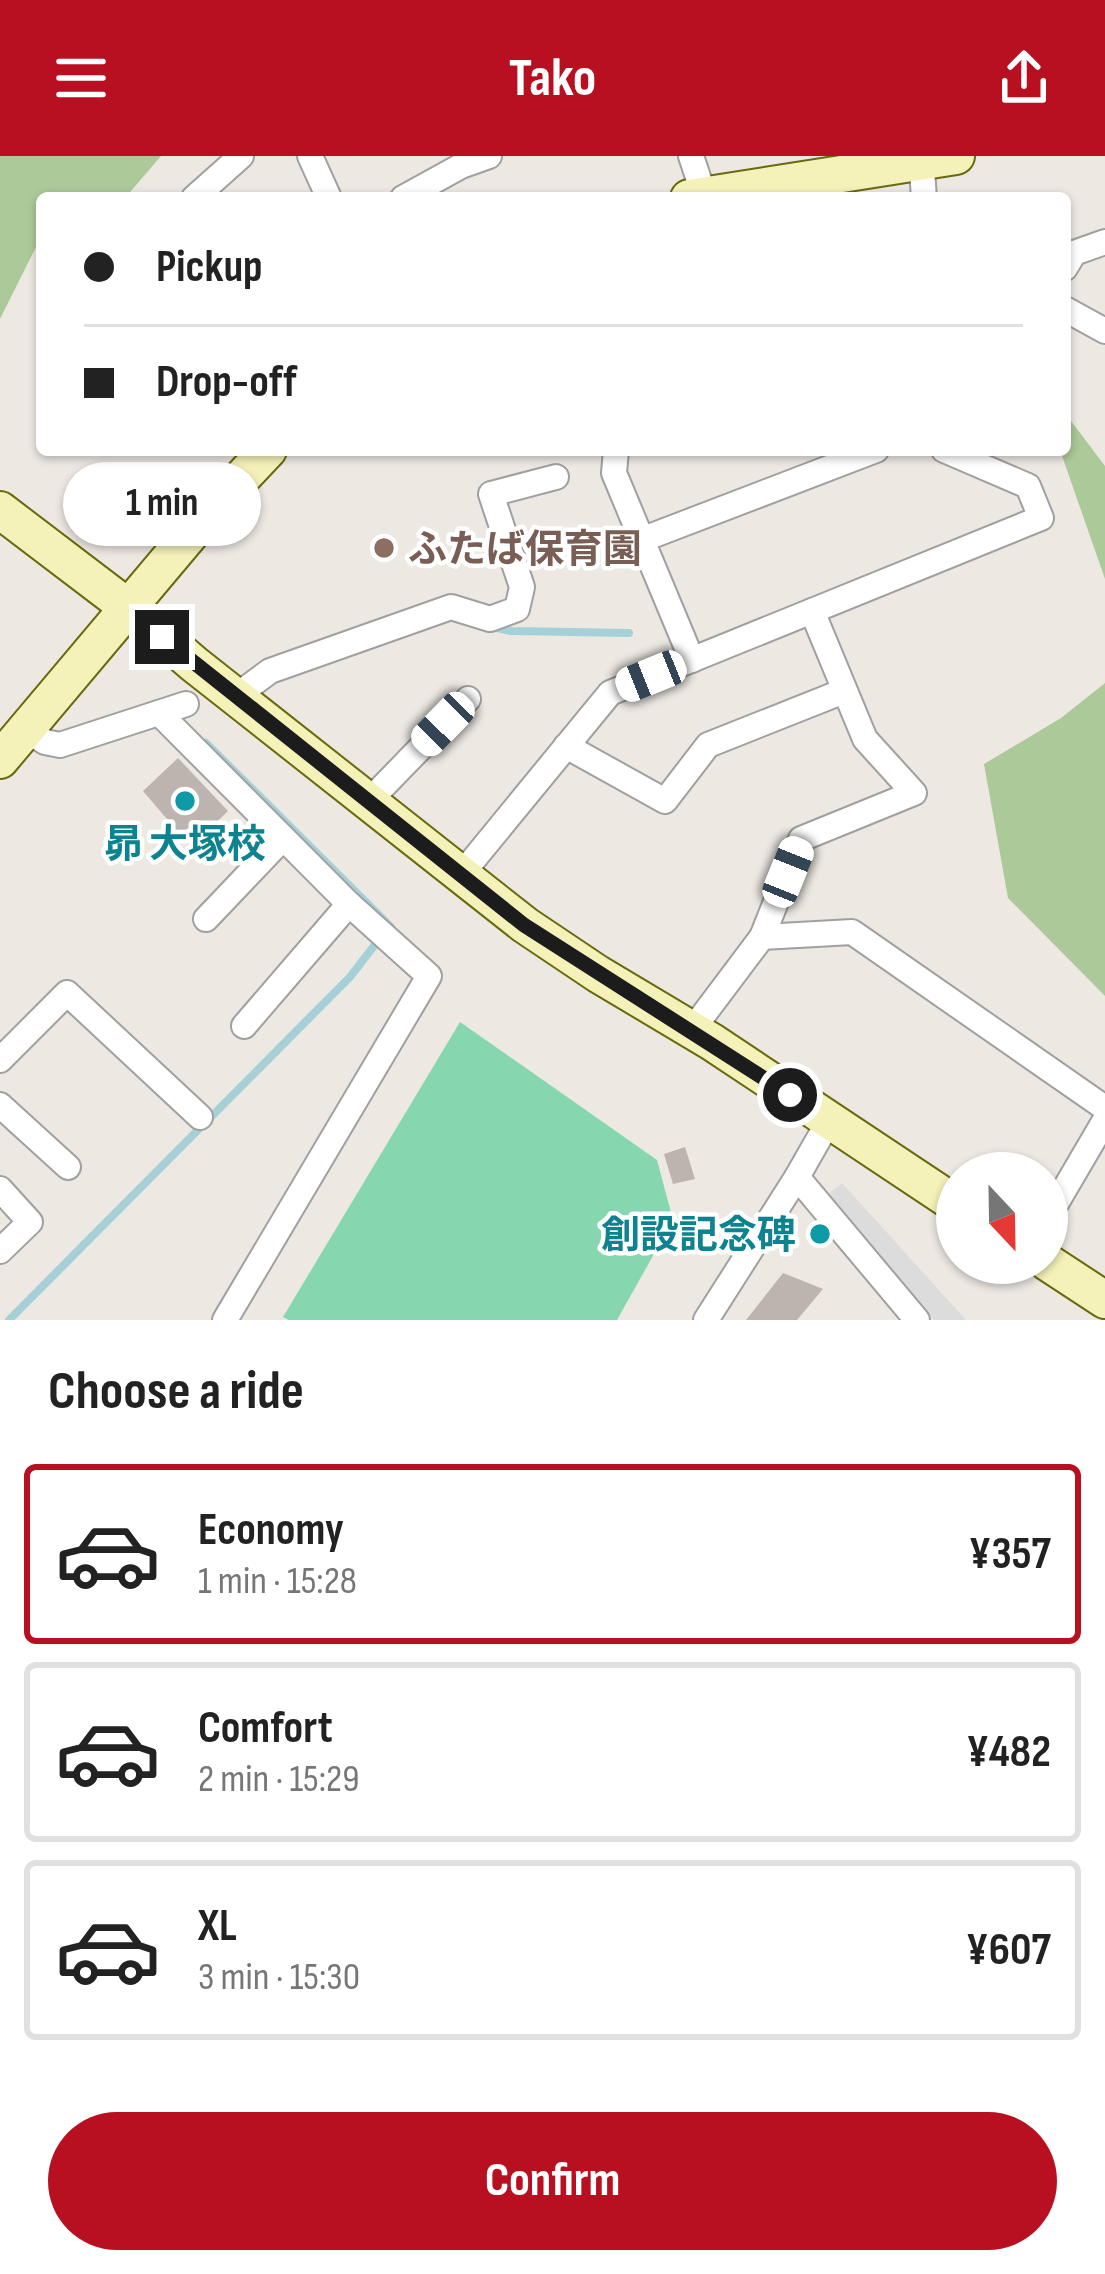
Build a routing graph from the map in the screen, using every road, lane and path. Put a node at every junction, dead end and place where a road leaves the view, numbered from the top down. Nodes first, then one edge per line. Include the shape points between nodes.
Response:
1 (242, 156) edge
2 (310, 156) edge
3 (489, 156) edge
4 (691, 156) edge
5 (459, 161) edge
6 (931, 168) edge
7 (201, 192) edge
8 (326, 192) edge
9 (412, 192) edge
10 (698, 192) edge
11 (739, 192) edge
12 (1105, 242) edge
13 (1071, 258) edge
14 (1071, 312) edge
15 (1105, 332) edge
16 (262, 456) edge
17 (615, 456) edge
18 (860, 456) edge
19 (958, 456) edge
20 (556, 477) dead end
21 (0, 510) edge
22 (641, 540) junction
23 (130, 609) junction
24 (812, 611) junction
25 (692, 660) junction
26 (844, 691) junction
27 (236, 696) junction
28 (468, 698) dead end
29 (186, 704) dead end
30 (159, 713) junction
31 (27, 730) junction
32 (566, 746) junction
33 (0, 760) edge
34 (368, 802) junction
35 (283, 838) junction
36 (460, 876) junction
37 (349, 904) junction
38 (206, 920) dead end
39 (762, 937) junction
40 (244, 1026) dead end
41 (692, 1030) junction
42 (0, 1060) edge
43 (0, 1105) edge
44 (1105, 1108) edge
45 (200, 1117) dead end
46 (1105, 1120) edge
47 (829, 1121) junction
48 (68, 1167) dead end
49 (797, 1177) junction
50 (1068, 1183) edge
51 (0, 1190) edge
52 (936, 1191) edge
53 (0, 1251) edge
54 (1068, 1276) edge
55 (1105, 1300) edge
56 (225, 1320) edge
57 (706, 1320) edge
58 (917, 1320) edge

1 - 7 street
2 - 8 street
3 - 5 street
4 - 10 street
5 - 9 street
6 - 11 street
12 - 13 street
14 - 15 street
16 - 23 street
17 - 22 street via 614,473
18 - 22 street
19 - 24 street via 1028,487 1041,518
20 - 27 street via 491,494 522,586 518,609 490,619 452,607 270,671
21 - 23 street
22 - 25 street
23 - 27 street
23 - 31 street
24 - 25 street
24 - 26 street
25 - 32 street via 610,693
26 - 32 street via 708,745 665,801
26 - 39 street via 865,739 914,793 800,839
27 - 34 street
28 - 34 street
29 - 30 street
30 - 31 street via 60,745
30 - 35 street
31 - 33 street
32 - 36 street
34 - 36 street
35 - 37 street
35 - 38 street
36 - 41 street
37 - 40 street
37 - 56 street via 429,976
39 - 41 street
39 - 44 street via 852,932
41 - 47 street
42 - 45 street via 68,992
43 - 48 street
46 - 50 street
47 - 49 street
47 - 52 street
49 - 57 street
49 - 58 street
51 - 53 street via 30,1222
54 - 55 street

